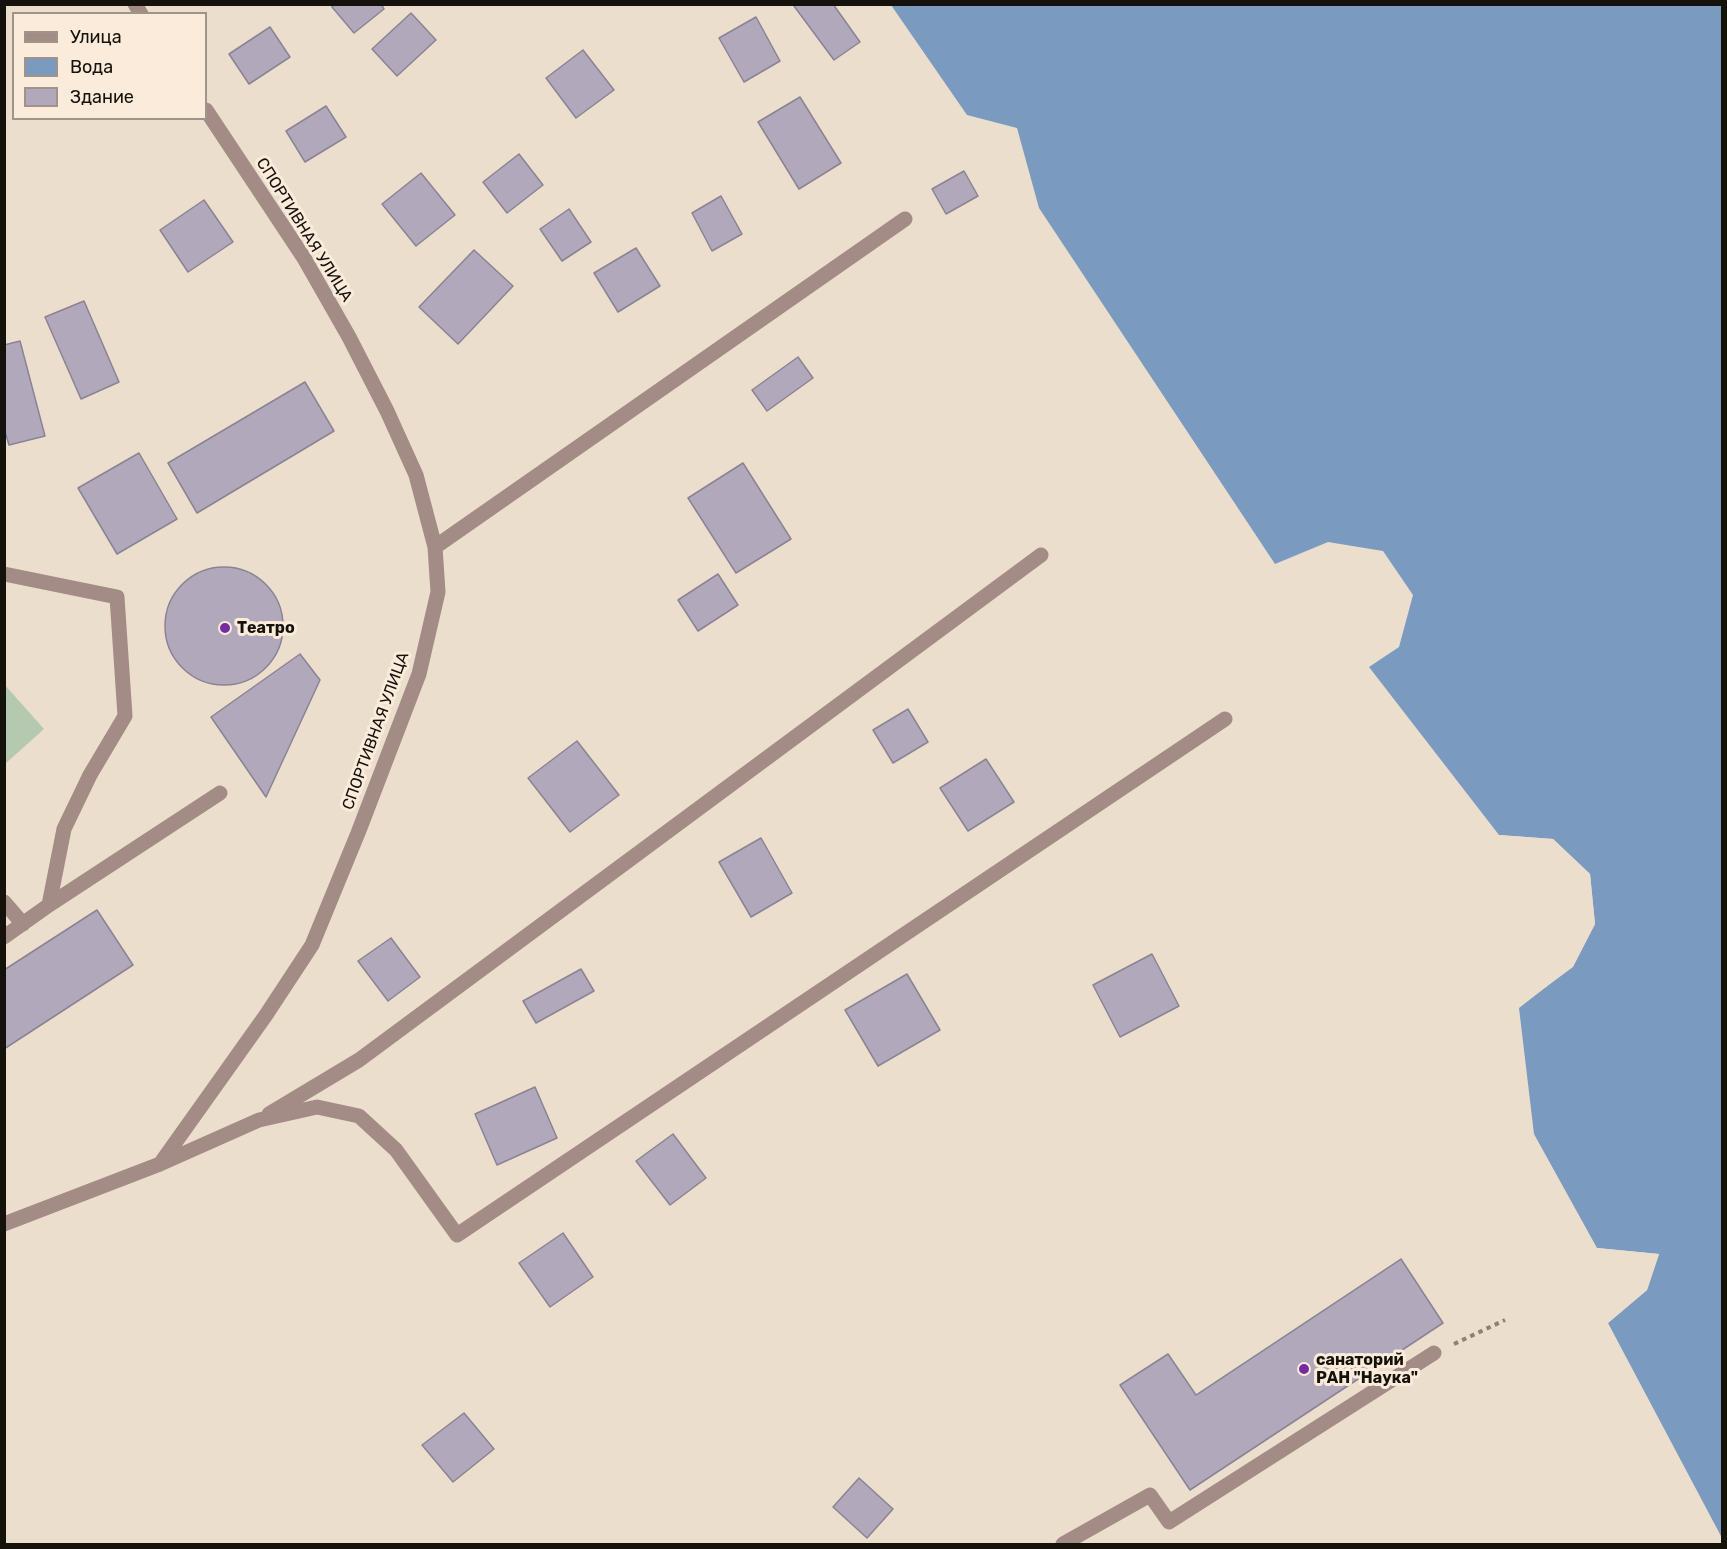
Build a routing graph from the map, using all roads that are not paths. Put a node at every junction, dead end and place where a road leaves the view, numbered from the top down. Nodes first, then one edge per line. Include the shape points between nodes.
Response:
1 (207, 112) edge
2 (905, 219) dead end
3 (435, 547) junction
4 (1041, 555) dead end
5 (4, 574) edge
6 (1226, 719) dead end
7 (219, 794) dead end
8 (4, 902) edge
9 (49, 906) junction
10 (23, 924) junction
11 (4, 937) edge
12 (259, 1120) junction
13 (160, 1164) junction
14 (4, 1224) edge
15 (1434, 1353) road end
16 (1063, 1545) edge

1 - 3 street, СПОРТИВНАЯ УЛИЦА via 304,258 387,411 416,475
2 - 3 street
3 - 13 street, СПОРТИВНАЯ УЛИЦА via 438,592 419,674 312,945
4 - 12 street via 359,1060
5 - 9 street via 117,597 125,716 64,829
6 - 12 street via 457,1235 396,1150 359,1116 317,1107
7 - 9 street
8 - 10 street
9 - 10 street
10 - 11 street
12 - 13 street
13 - 14 street
15 - 16 street via 1169,1522 1150,1495

